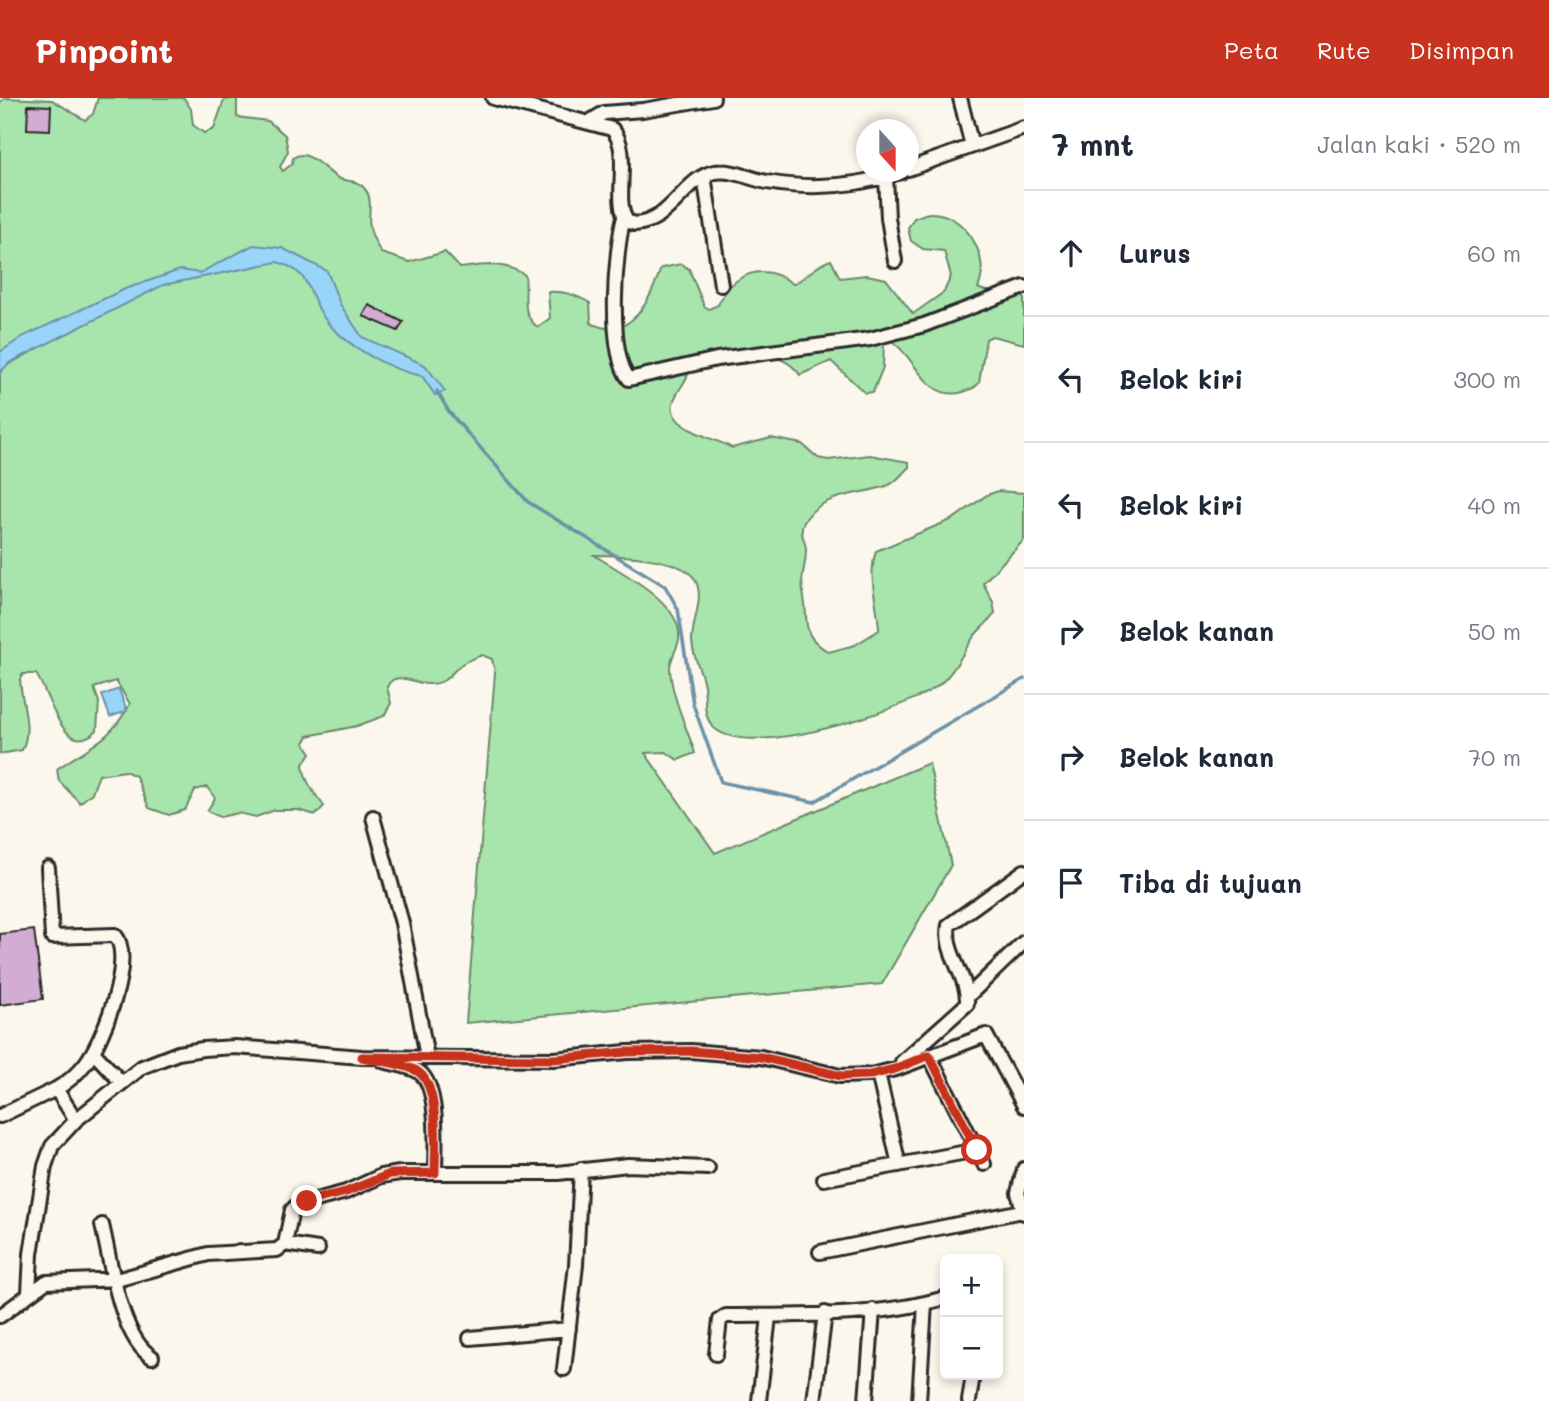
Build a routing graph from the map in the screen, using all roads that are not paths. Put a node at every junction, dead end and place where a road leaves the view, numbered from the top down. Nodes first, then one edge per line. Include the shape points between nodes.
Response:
1 (493, 98) edge
2 (713, 98) edge
3 (960, 98) edge
4 (589, 122) junction
5 (1024, 128) edge
6 (972, 146) junction
7 (919, 165) edge
8 (704, 176) junction
9 (866, 182) edge
10 (886, 182) edge
11 (624, 217) junction
12 (895, 261) dead end
13 (721, 285) dead end
14 (1024, 288) edge
15 (373, 817) dead end
16 (48, 868) dead end
17 (1024, 871) edge
18 (1024, 943) edge
19 (967, 997) junction
20 (93, 1052) junction
21 (929, 1055) junction
22 (362, 1057) junction
23 (427, 1057) junction
24 (895, 1069) junction
25 (878, 1073) junction
26 (122, 1083) junction
27 (56, 1089) junction
28 (1024, 1106) edge
29 (0, 1116) edge
30 (76, 1120) junction
31 (977, 1150) junction
32 (984, 1164) dead end
33 (899, 1165) junction
34 (708, 1168) dead end
35 (1024, 1169) edge
36 (581, 1170) junction
37 (435, 1173) junction
38 (824, 1179) dead end
39 (1023, 1212) edge
40 (102, 1225) dead end
41 (285, 1244) junction
42 (318, 1249) dead end
43 (820, 1252) dead end
44 (115, 1280) junction
45 (29, 1293) junction
46 (940, 1300) edge
47 (925, 1304) junction
48 (873, 1310) junction
49 (825, 1313) junction
50 (0, 1316) edge
51 (769, 1317) junction
52 (569, 1329) junction
53 (470, 1338) dead end
54 (716, 1354) dead end
55 (152, 1357) dead end
56 (564, 1369) dead end
57 (972, 1380) edge
58 (759, 1401) edge
59 (814, 1401) edge
60 (866, 1401) edge
61 (919, 1401) edge
62 (969, 1401) edge

1 - 4 street
2 - 4 street via 604,113
3 - 6 street
4 - 11 street via 617,134
5 - 6 street
6 - 7 street
8 - 9 street via 721,171 773,183 820,186
8 - 11 street via 651,220 635,224
8 - 13 street
10 - 12 street
11 - 14 street via 615,320 629,379 717,359 870,339 924,325
15 - 23 street via 402,923
16 - 20 street via 52,937 115,935 122,948 117,989
17 - 19 street via 949,925 949,943
18 - 19 street
19 - 24 street via 962,1011
20 - 26 street
20 - 27 street via 72,1078
21 - 24 street
21 - 28 street via 986,1035
21 - 31 street
22 - 23 street
22 - 26 street via 235,1047 204,1049 153,1061
22 - 37 street via 417,1070 426,1078 432,1094
23 - 25 street via 554,1059 691,1051 761,1057 841,1076
24 - 25 street
25 - 33 street
26 - 30 street
27 - 29 street
27 - 30 street
30 - 45 street via 52,1146 45,1166
31 - 32 street
31 - 33 street
33 - 38 street
34 - 36 street via 628,1165
35 - 39 street via 1018,1192
36 - 37 street
36 - 52 street
37 - 41 street via 390,1174 301,1203 292,1210
39 - 43 street
40 - 44 street
41 - 42 street
41 - 44 street via 277,1250 208,1254
44 - 45 street via 46,1282
44 - 55 street via 134,1340
45 - 50 street
46 - 47 street
47 - 48 street
47 - 61 street
48 - 49 street
48 - 60 street
49 - 51 street
49 - 59 street
51 - 54 street via 722,1317
51 - 58 street
52 - 53 street
52 - 56 street
57 - 62 street

